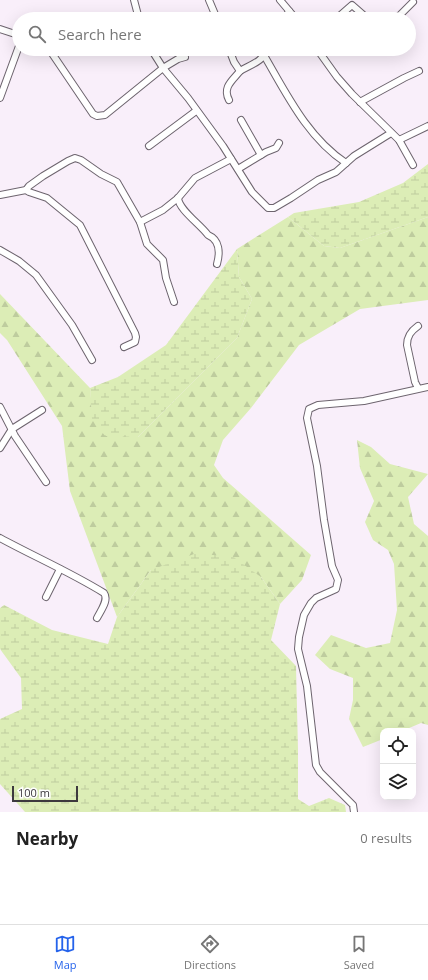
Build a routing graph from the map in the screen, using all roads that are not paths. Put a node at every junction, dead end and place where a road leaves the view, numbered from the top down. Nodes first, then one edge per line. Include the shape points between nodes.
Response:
1 (134, 0) edge
2 (209, 0) edge
3 (280, 0) edge
4 (357, 0) edge
5 (414, 2) dead end
6 (352, 5) junction
7 (289, 11) edge
8 (137, 12) edge
9 (214, 12) edge
10 (344, 12) edge
11 (360, 12) edge
12 (403, 12) edge
13 (0, 29) edge
14 (12, 33) edge
15 (15, 56) edge
16 (53, 56) edge
17 (155, 56) edge
18 (185, 56) dead end
19 (232, 56) edge
20 (322, 56) edge
21 (265, 57) joint
22 (163, 68) junction
23 (240, 71) junction
24 (419, 71) dead end
25 (0, 98) edge
26 (229, 100) dead end
27 (360, 102) junction
28 (196, 111) junction
29 (241, 120) dead end
30 (428, 126) edge
31 (391, 133) junction
32 (399, 140) junction
33 (279, 143) dead end
34 (149, 146) dead end
35 (261, 155) junction
36 (231, 159) junction
37 (346, 163) junction
38 (413, 165) dead end
39 (238, 169) junction
40 (26, 190) junction
41 (0, 195) edge
42 (177, 201) junction
43 (140, 222) junction
44 (0, 250) edge
45 (217, 264) dead end
46 (174, 302) dead end
47 (418, 326) dead end
48 (124, 347) dead end
49 (92, 360) dead end
50 (428, 387) edge
51 (418, 388) junction
52 (0, 407) edge
53 (42, 410) dead end
54 (12, 428) junction
55 (0, 448) edge
56 (46, 482) dead end
57 (0, 538) edge
58 (60, 569) junction
59 (46, 597) dead end
60 (97, 618) dead end
61 (354, 812) edge

1 - 8 street
2 - 9 street
3 - 7 street
4 - 6 street
5 - 12 street
6 - 10 street
6 - 11 street
13 - 14 street
15 - 25 street
16 - 22 street via 97,116 105,115
17 - 22 street
18 - 22 street
19 - 23 street
20 - 27 street
21 - 23 street
21 - 37 street via 304,124 329,151
22 - 28 street
23 - 26 street via 227,86 226,95
24 - 27 street
27 - 31 street
28 - 34 street
28 - 36 street
29 - 35 street
30 - 32 street
31 - 32 street
31 - 37 street
32 - 38 street
33 - 35 street via 276,148
35 - 39 street
36 - 39 street
36 - 42 street via 195,178
37 - 39 street via 336,172 271,209 252,192
40 - 41 street
40 - 43 street via 68,161 78,159 116,182
40 - 48 street via 47,198 80,225 135,333 135,342
42 - 43 street via 160,213
42 - 45 street via 216,241 219,253
43 - 46 street via 147,244 163,260
44 - 49 street via 36,275 72,325
47 - 51 street via 410,333 407,345
50 - 51 street
51 - 61 street via 364,401 318,405 309,409 307,418 332,566 338,580 336,589 311,603 304,616 298,648 306,686 316,765 353,805
52 - 54 street
53 - 54 street
54 - 55 street
54 - 56 street
57 - 58 street
58 - 59 street
58 - 60 street via 104,593 106,600

